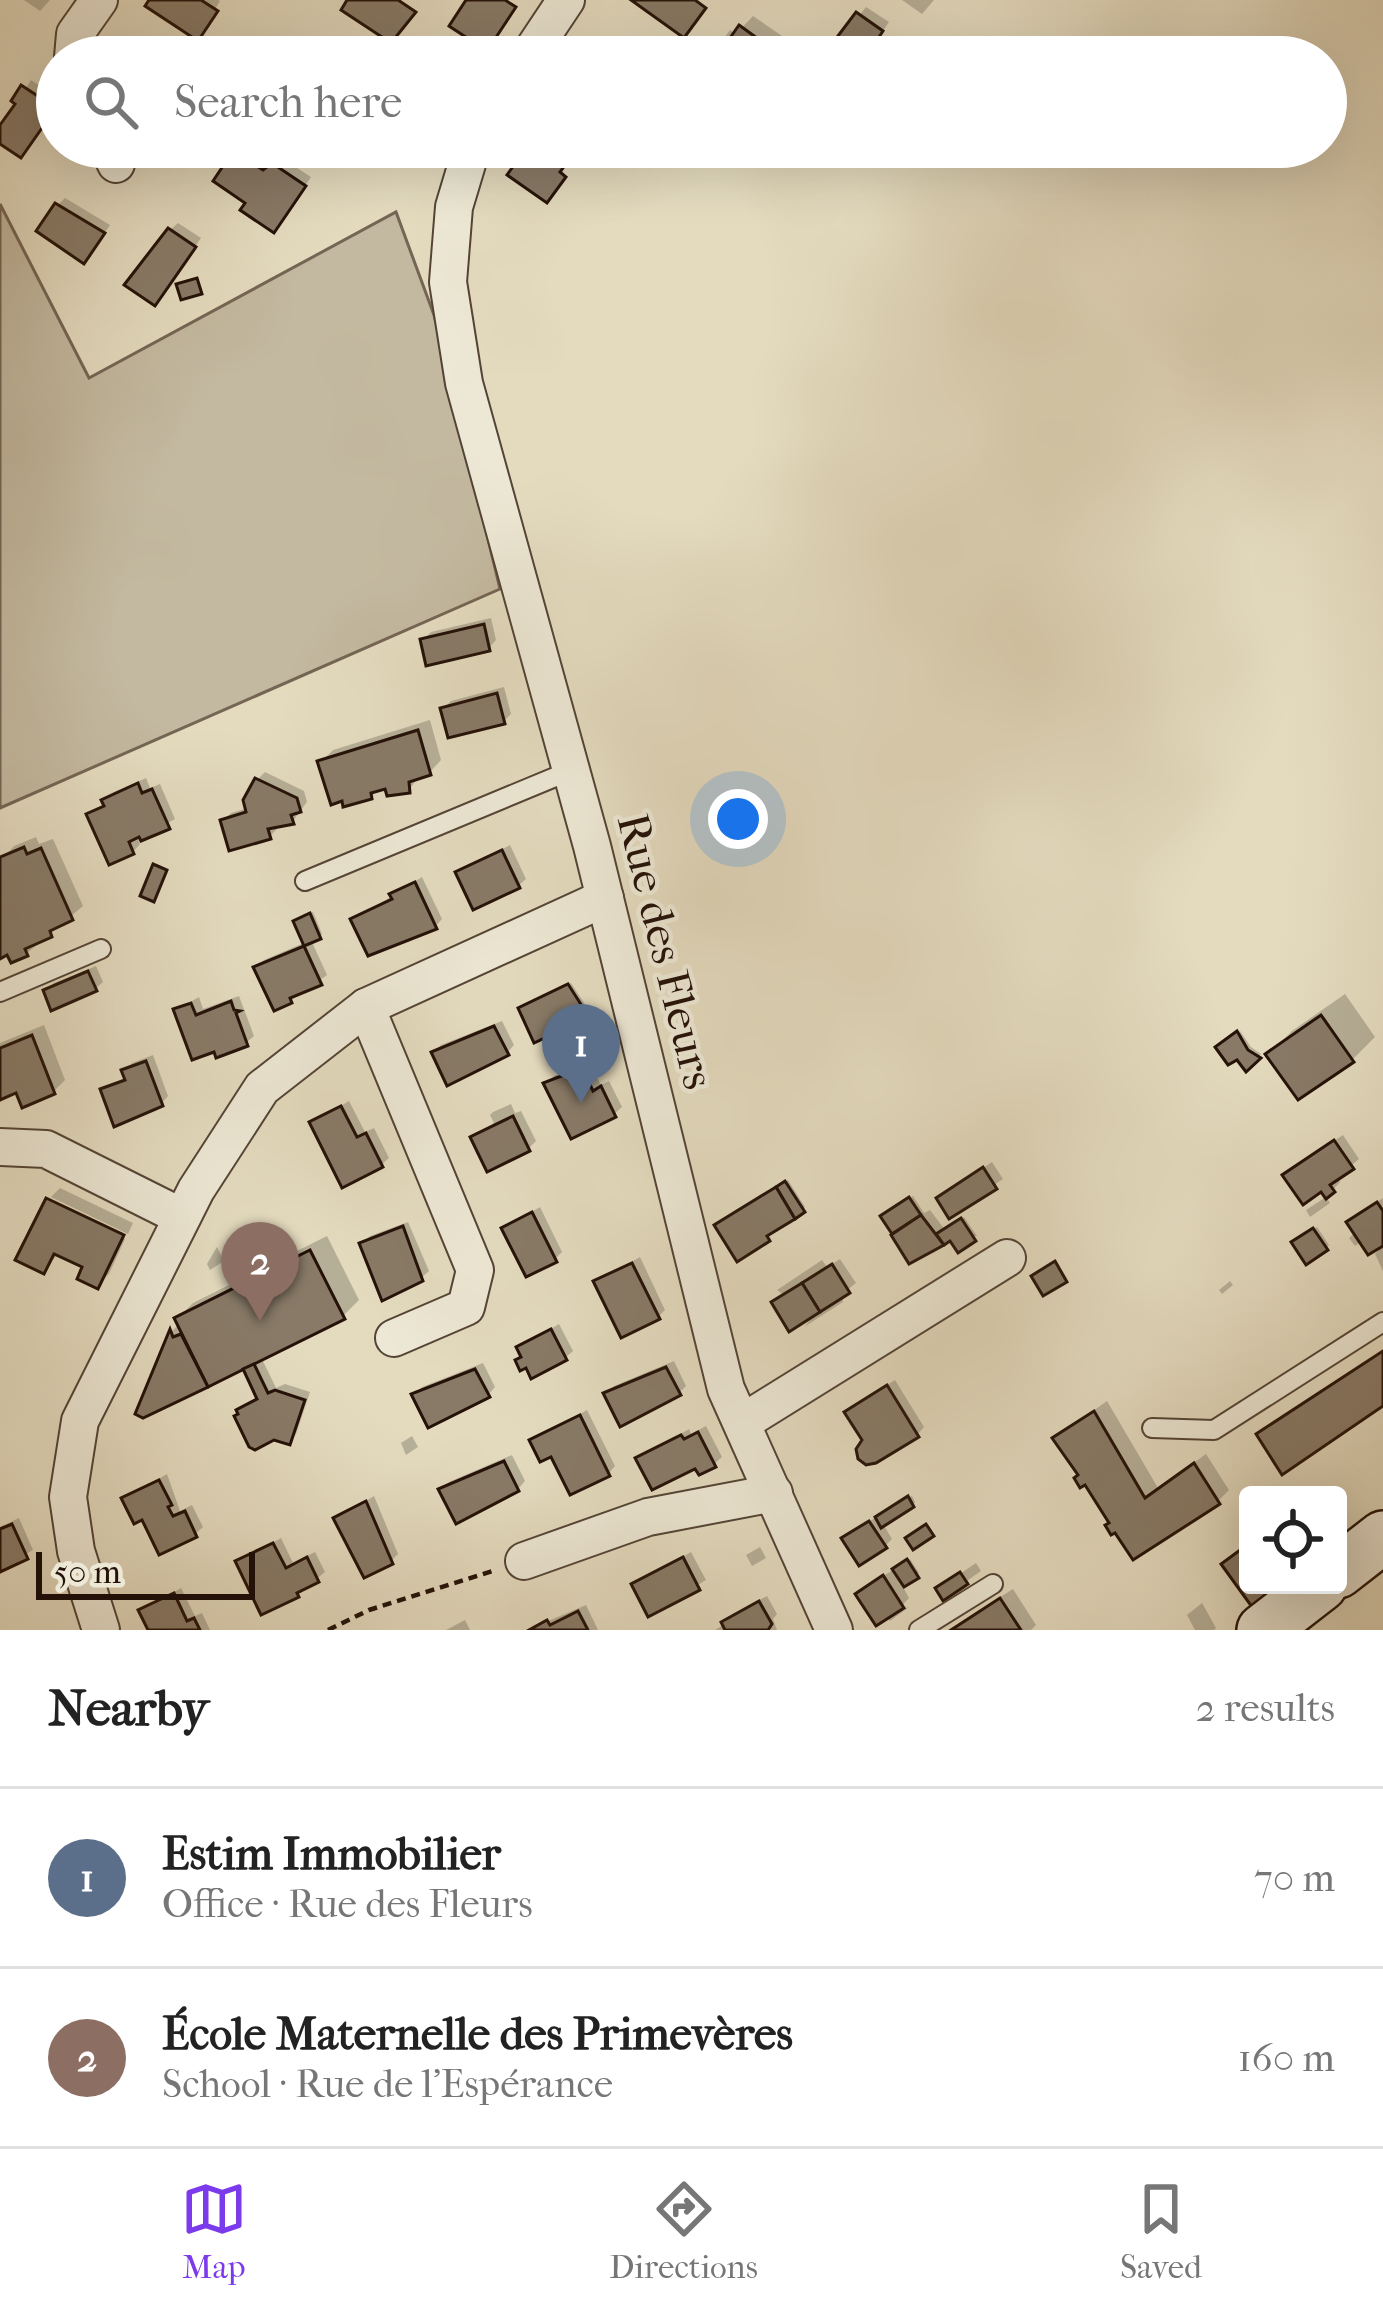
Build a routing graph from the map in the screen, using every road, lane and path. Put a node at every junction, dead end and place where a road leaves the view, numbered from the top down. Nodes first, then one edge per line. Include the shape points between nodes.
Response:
1 (98, 0) edge
2 (566, 0) edge
3 (75, 36) edge
4 (543, 36) edge
5 (466, 168) edge
6 (572, 770) junction
7 (305, 881) dead end
8 (605, 898) junction
9 (100, 949) dead end
10 (0, 992) edge
11 (366, 1007) junction
12 (0, 1147) edge
13 (182, 1216) junction
14 (1007, 1258) dead end
15 (1383, 1322) edge
16 (394, 1338) dead end
17 (742, 1422) junction
18 (1152, 1428) dead end
19 (774, 1493) junction
20 (1383, 1537) edge
21 (524, 1561) joint
22 (1347, 1565) edge
23 (993, 1584) dead end
24 (1309, 1594) edge
25 (101, 1630) edge
26 (328, 1630) edge
27 (834, 1630) edge
28 (920, 1630) edge
29 (1263, 1630) edge

1 - 3 street
2 - 4 street
5 - 6 street, Rue des Fleurs via 448,282 464,382
6 - 7 lane
6 - 8 street, Rue des Fleurs
8 - 11 street
8 - 17 street, Rue des Fleurs via 726,1389
9 - 10 lane
11 - 13 street via 262,1088
11 - 16 street via 475,1270 466,1307
12 - 13 street via 46,1149
13 - 25 street via 80,1421 68,1497
14 - 17 street
15 - 18 lane via 1214,1430
17 - 19 street, Rue des Fleurs
19 - 21 street via 648,1517
19 - 27 street, Rue des Fleurs
20 - 22 main road
21 - 26 path
23 - 28 lane
24 - 29 main road

